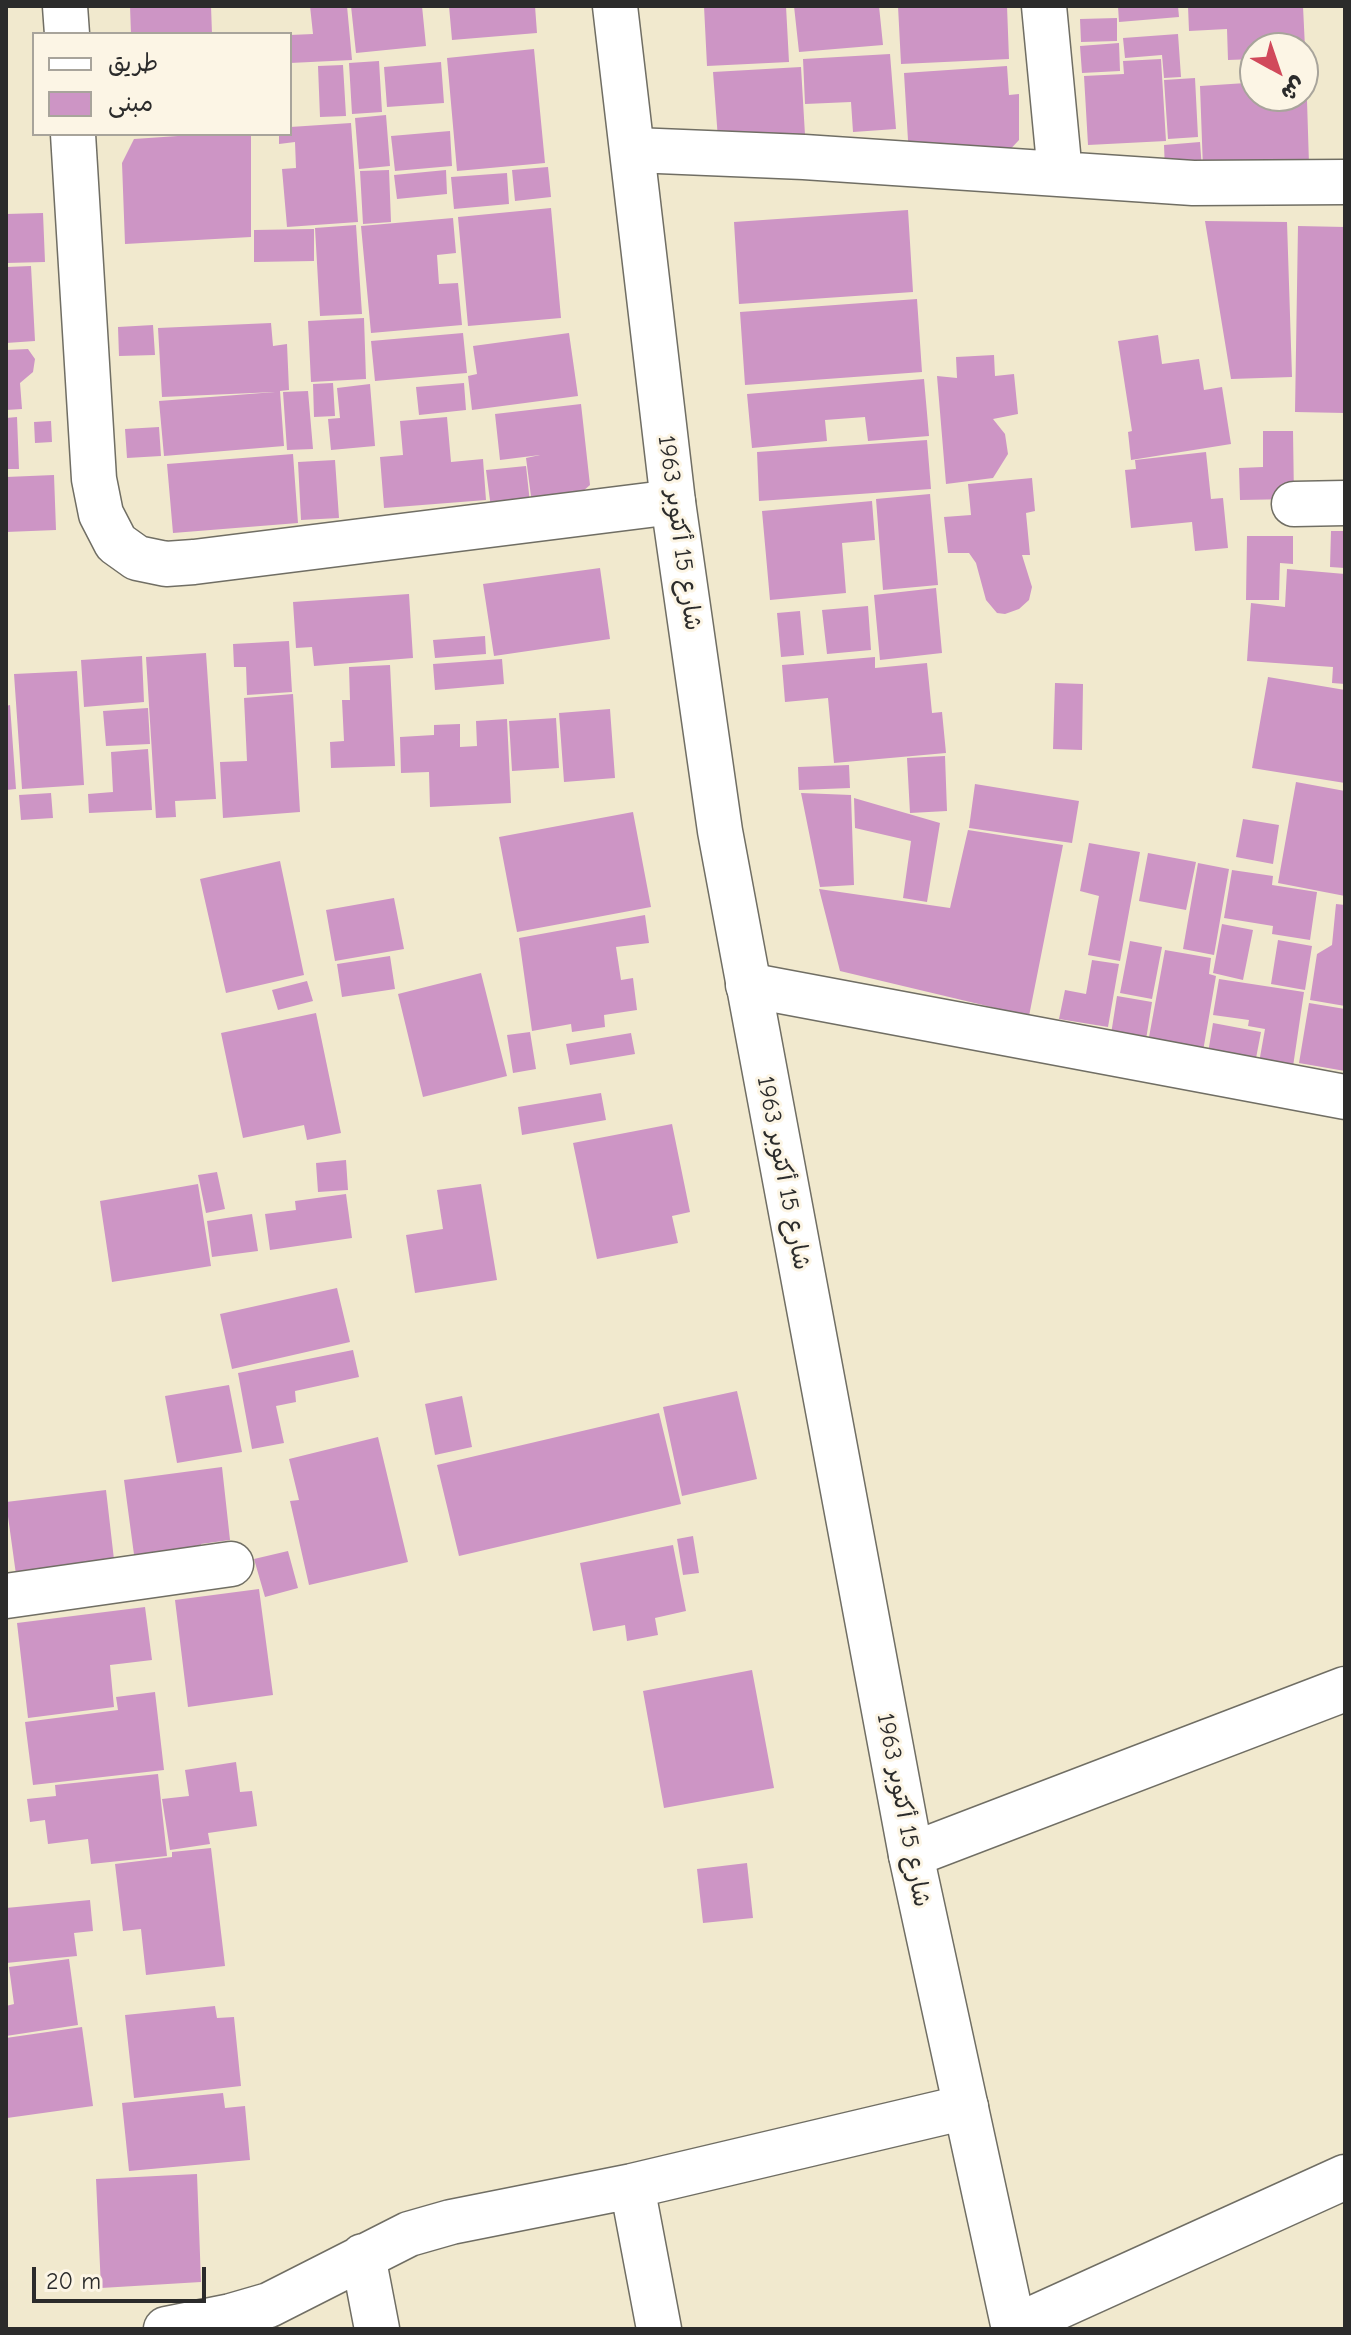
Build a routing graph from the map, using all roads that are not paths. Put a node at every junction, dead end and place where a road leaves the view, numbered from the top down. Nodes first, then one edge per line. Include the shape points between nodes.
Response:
1 (65, 6) edge
2 (615, 6) edge
3 (1044, 6) edge
4 (67, 32) edge
5 (73, 136) edge
6 (634, 150) junction
7 (1060, 174) junction
8 (1345, 182) edge
9 (673, 502) junction
10 (1345, 503) edge
11 (1294, 504) dead end
12 (748, 985) junction
13 (1345, 1097) edge
14 (231, 1564) dead end
15 (6, 1596) edge
16 (1345, 1689) edge
17 (911, 1855) junction
18 (966, 2107) junction
19 (1345, 2177) edge
20 (632, 2186) junction
21 (363, 2256) junction
22 (1014, 2328) edge
23 (166, 2329) edge
24 (377, 2329) edge
25 (659, 2329) edge

1 - 4 street
2 - 6 street, شارع 15 أكتوبر 1963
3 - 7 street
5 - 9 street via 94,479 101,514 116,543 137,558 194,562
6 - 7 street
6 - 9 street, شارع 15 أكتوبر 1963
7 - 8 street via 1193,183
9 - 12 street, شارع 15 أكتوبر 1963 via 720,831
10 - 11 street
12 - 13 street
12 - 17 street, شارع 15 أكتوبر 1963
14 - 15 street
16 - 17 street
17 - 18 street, شارع 15 أكتوبر 1963
18 - 20 street
18 - 22 street, شارع 15 أكتوبر 1963
19 - 22 street
20 - 21 street via 451,2222
20 - 25 street
21 - 23 street via 269,2305
21 - 24 street

